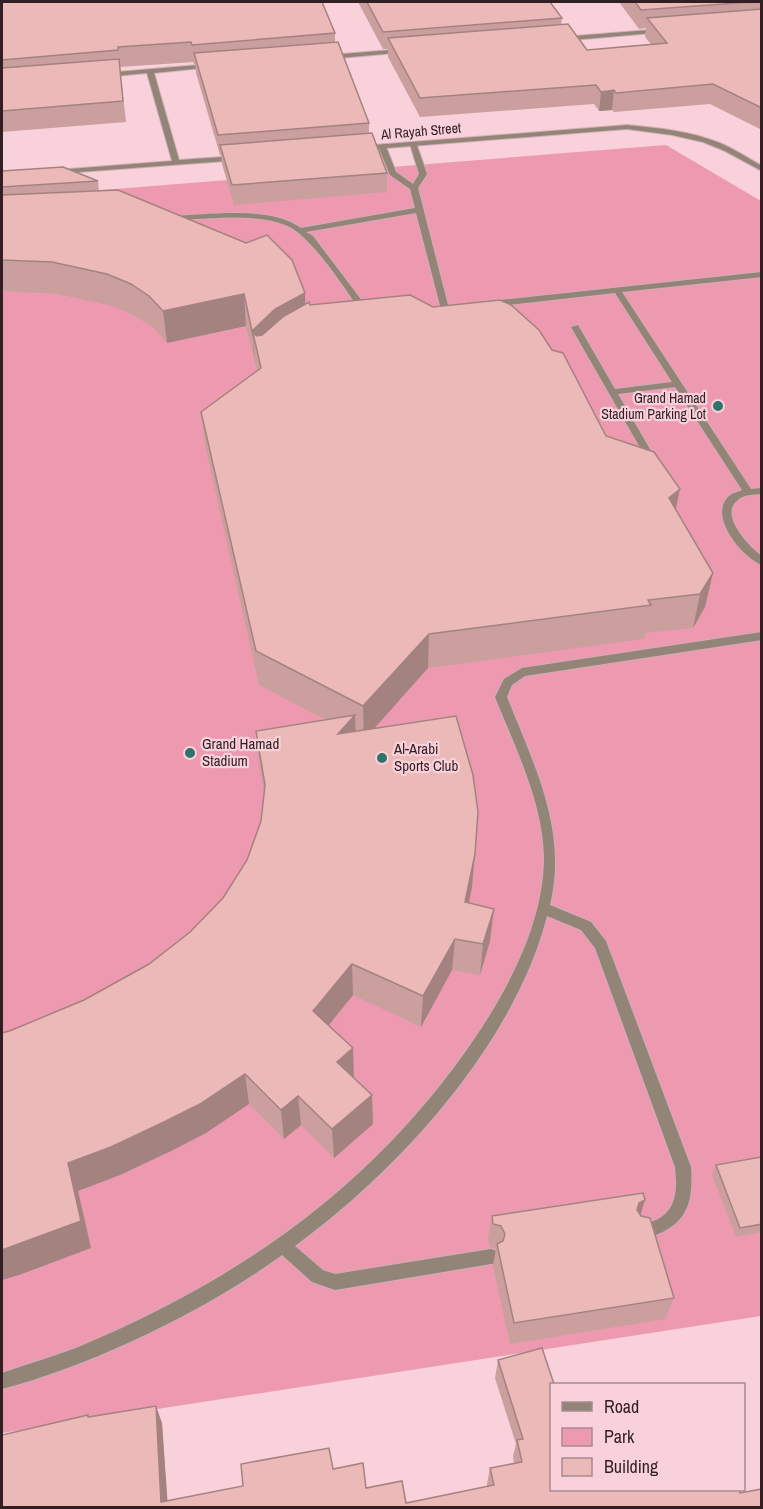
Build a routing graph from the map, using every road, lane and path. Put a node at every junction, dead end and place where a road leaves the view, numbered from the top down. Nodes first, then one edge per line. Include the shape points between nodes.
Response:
1 (666, 30) edge
2 (559, 39) edge
3 (416, 50) edge
4 (320, 58) edge
5 (213, 66) edge
6 (150, 71) junction
7 (93, 76) edge
8 (411, 144) junction
9 (382, 146) junction
10 (348, 149) edge
11 (245, 157) edge
12 (176, 163) junction
13 (762, 170) edge
14 (48, 173) edge
15 (414, 188) junction
16 (419, 210) junction
17 (163, 218) edge
18 (302, 230) junction
19 (762, 274) edge
20 (617, 290) junction
21 (483, 305) edge
22 (433, 310) edge
23 (379, 315) edge
24 (574, 327) dead end
25 (678, 384) junction
26 (613, 392) junction
27 (655, 467) edge
28 (762, 491) edge
29 (748, 492) junction
30 (762, 562) edge
31 (762, 636) edge
32 (543, 908) junction
33 (640, 1232) edge
34 (284, 1247) junction
35 (491, 1257) dead end
36 (2, 1382) edge

1 - 2 street
3 - 4 street
5 - 6 street
6 - 7 street
6 - 12 street
8 - 9 street, Al Rayah Street
8 - 13 street, Al Rayah Street via 627,127 692,136
8 - 15 street via 423,174
9 - 10 street, Al Rayah Street
9 - 15 street via 393,173
11 - 12 street
12 - 14 street
15 - 16 street
16 - 18 street
16 - 22 street via 449,309
17 - 18 street via 256,216 282,220
18 - 23 street via 364,316
19 - 20 street
20 - 21 street
20 - 25 street
24 - 26 street
25 - 26 street
25 - 29 street
26 - 27 street
28 - 29 street
29 - 30 street via 729,502 726,518 739,543
31 - 32 street via 522,672 503,687 501,697 544,816 551,858
32 - 33 street via 586,926 601,945 683,1167 685,1190 678,1211 661,1228
32 - 34 street via 503,1005 474,1055 436,1105 393,1154 342,1202
34 - 35 street via 318,1276 334,1282
34 - 36 street via 191,1303 88,1351

